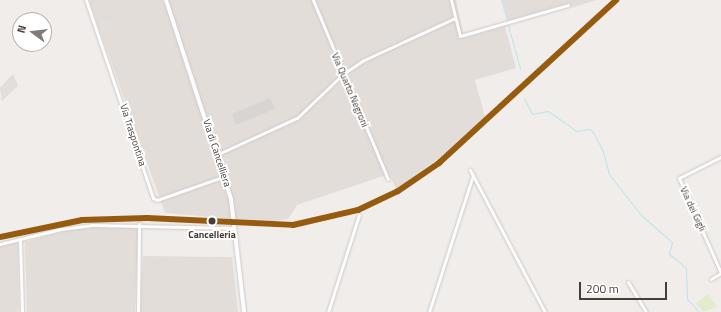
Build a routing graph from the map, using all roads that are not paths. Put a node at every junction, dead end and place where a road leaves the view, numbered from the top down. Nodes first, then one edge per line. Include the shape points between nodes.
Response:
1 (86, 0) edge
2 (166, 0) edge
3 (313, 0) edge
4 (451, 0) edge
5 (568, 5) dead end
6 (455, 18) junction
7 (343, 74) junction
8 (216, 155) junction
9 (721, 157) edge
10 (470, 170) dead end
11 (473, 174) junction
12 (225, 176) junction
13 (388, 180) dead end
14 (359, 215) dead end
15 (139, 224) junction
16 (234, 228) junction
17 (20, 238) junction
18 (0, 244) edge
19 (711, 279) dead end
20 (628, 282) dead end
21 (22, 312) edge
22 (138, 312) edge
23 (244, 312) edge
24 (328, 312) edge
25 (429, 312) edge
26 (545, 312) edge
27 (646, 312) edge

1 - 12 street, Via Traspontina via 153,198 157,200
2 - 8 street, Via di Cancelliera
3 - 7 street, Via Quarto Negroni
4 - 6 street
5 - 6 street via 460,36
6 - 7 street via 367,58
7 - 8 street via 297,118
7 - 13 street, Via Quarto Negroni
8 - 12 street, Via di Cancelliera
9 - 19 street, Via dei Gigli via 679,179 720,273
10 - 11 street
11 - 25 street
11 - 26 street
12 - 16 street, Via di Cancelliera
14 - 24 street
15 - 16 street
15 - 17 street via 75,226
15 - 22 street
16 - 23 street, Via di Cancelliera
17 - 18 street
17 - 21 street
20 - 27 street

